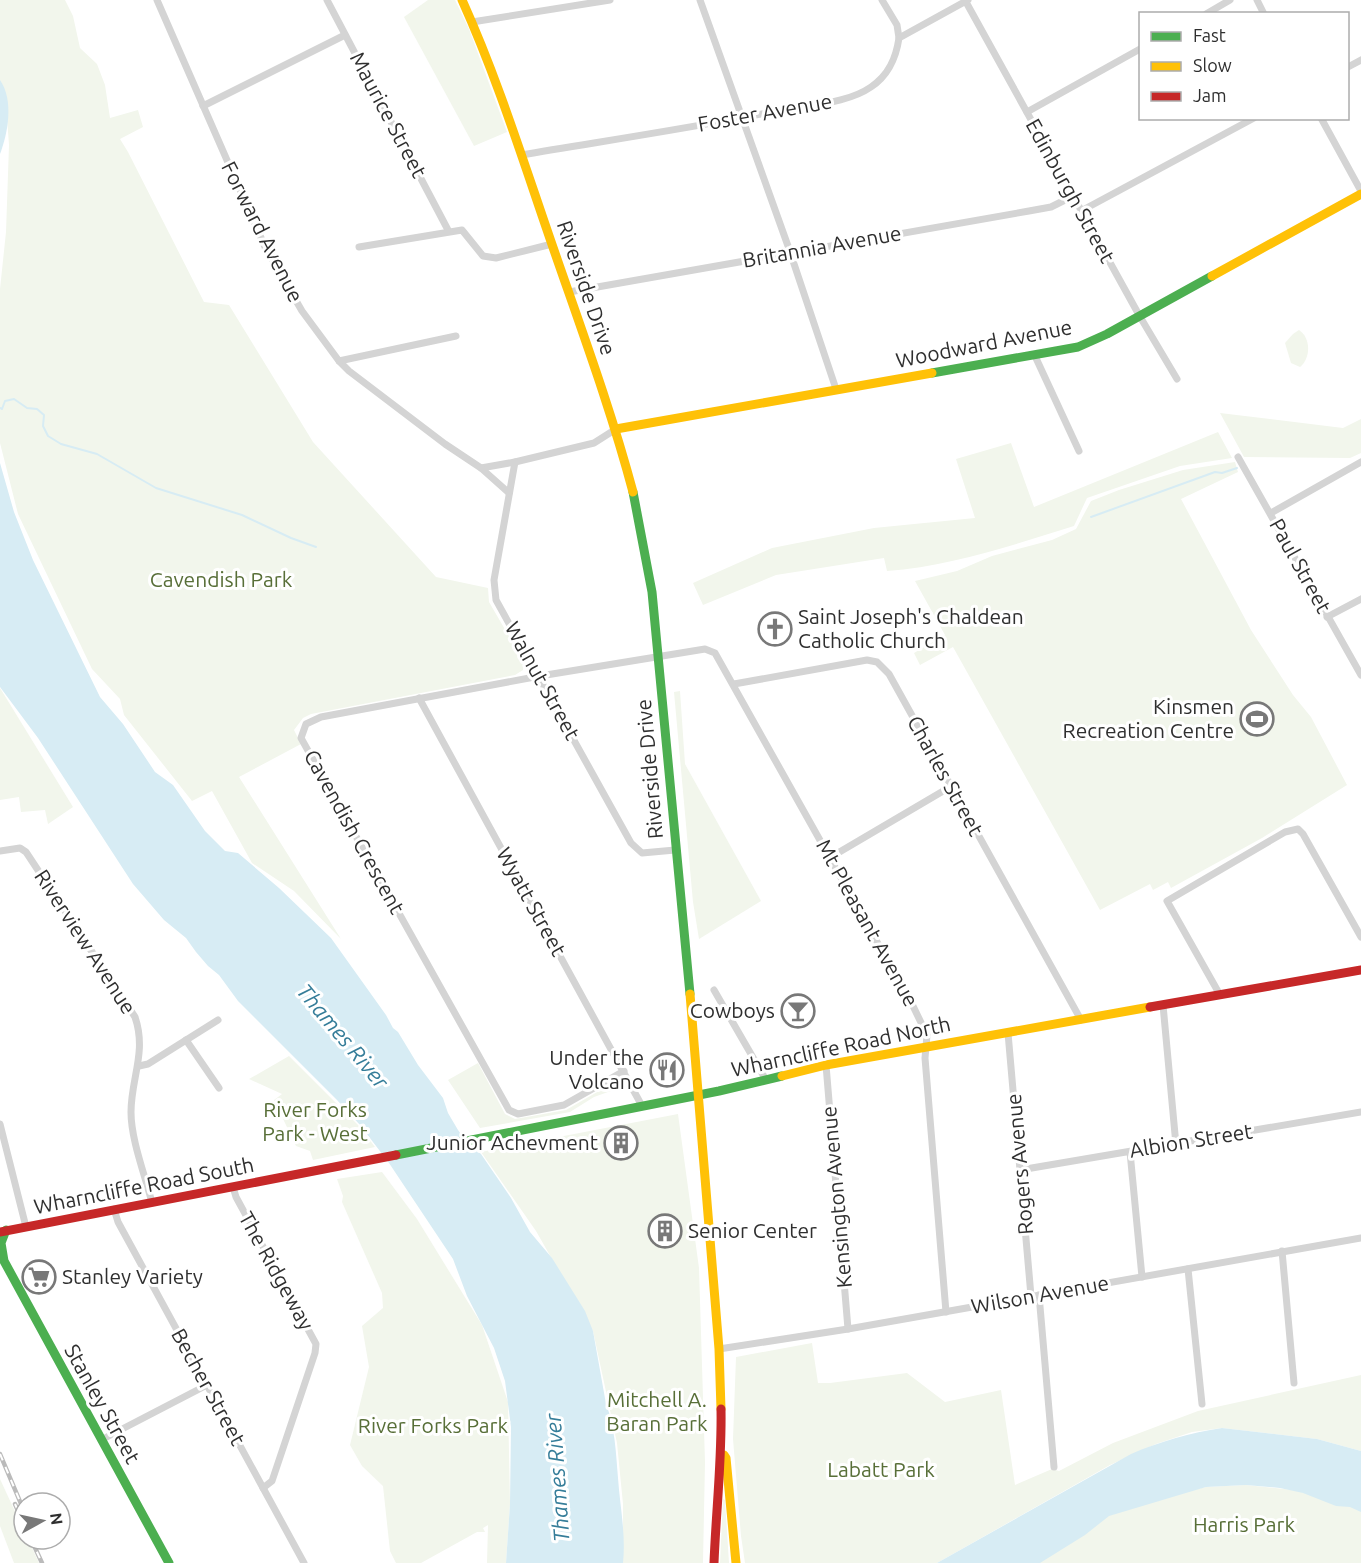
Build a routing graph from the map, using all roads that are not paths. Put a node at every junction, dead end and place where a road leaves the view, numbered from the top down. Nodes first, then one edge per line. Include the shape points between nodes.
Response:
1 (157, 0) edge
2 (327, 0) edge
3 (462, 0) edge
4 (610, 0) edge
5 (700, 0) edge
6 (882, 0) edge
7 (1230, 0) edge
8 (967, 1) edge
9 (1209, 12) edge
10 (472, 22) junction
11 (345, 35) junction
12 (899, 38) junction
13 (1139, 50) edge
14 (203, 106) junction
15 (1027, 112) junction
16 (743, 118) junction
17 (1250, 120) edge
18 (1322, 120) edge
19 (521, 155) junction
20 (1361, 192) edge
21 (1073, 196) junction
22 (1081, 211) junction
23 (448, 230) junction
24 (552, 244) junction
25 (359, 247) dead end
26 (790, 252) junction
27 (569, 292) junction
28 (1140, 315) junction
29 (456, 336) dead end
30 (1035, 356) junction
31 (339, 361) junction
32 (1177, 379) dead end
33 (836, 389) junction
34 (616, 429) junction
35 (1078, 451) dead end
36 (1238, 457) dead end
37 (515, 462) junction
38 (1361, 462) edge
39 (481, 468) junction
40 (509, 494) junction
41 (1271, 513) junction
42 (1361, 598) edge
43 (1327, 616) junction
44 (657, 656) junction
45 (1361, 675) edge
46 (540, 676) junction
47 (734, 684) junction
48 (419, 699) junction
49 (950, 787) junction
50 (675, 850) junction
51 (0, 851) edge
52 (831, 857) junction
53 (1361, 937) edge
54 (1361, 970) edge
55 (714, 990) dead end
56 (1220, 995) junction
57 (1163, 1005) junction
58 (218, 1020) dead end
59 (1081, 1020) junction
60 (1008, 1033) junction
61 (186, 1040) junction
62 (927, 1047) junction
63 (826, 1065) junction
64 (139, 1066) junction
65 (624, 1071) junction
66 (766, 1080) junction
67 (219, 1088) dead end
68 (698, 1095) junction
69 (642, 1107) junction
70 (1361, 1112) edge
71 (0, 1124) edge
72 (1176, 1145) junction
73 (1130, 1152) junction
74 (330, 1168) joint
75 (1020, 1170) junction
76 (233, 1187) junction
77 (152, 1203) junction
78 (114, 1209) junction
79 (26, 1227) junction
80 (3, 1231) edge
81 (1361, 1238) edge
82 (1282, 1251) junction
83 (2, 1259) edge
84 (1188, 1269) junction
85 (1142, 1277) junction
86 (1035, 1295) junction
87 (946, 1312) junction
88 (848, 1329) junction
89 (719, 1349) junction
90 (1294, 1383) dead end
91 (207, 1385) junction
92 (1202, 1404) dead end
93 (101, 1440) junction
94 (722, 1453) junction
95 (1054, 1467) dead end
96 (263, 1488) junction
97 (169, 1563) edge
98 (304, 1563) edge
99 (714, 1563) edge
100 (736, 1563) edge

1 - 14 street, Forward Avenue
2 - 11 street, Maurice Street
3 - 10 main road, Riverside Drive
4 - 10 street
5 - 16 street
6 - 12 street via 897,25
7 - 9 street
8 - 12 street
8 - 15 street, Edinburgh Street
10 - 19 main road, Riverside Drive
11 - 14 street
11 - 23 street, Maurice Street
12 - 16 street, Foster Avenue via 888,72 871,88 847,98
13 - 15 street
14 - 31 street, Forward Avenue via 265,246 302,311
15 - 21 street, Edinburgh Street
16 - 19 street, Foster Avenue
16 - 26 street
17 - 22 street
18 - 20 street
19 - 24 main road, Riverside Drive
20 - 28 main road, Woodward Avenue
21 - 22 street, Edinburgh Street
21 - 26 street, Britannia Avenue via 1051,207
22 - 28 street, Edinburgh Street
23 - 24 street via 462,230 483,256 496,258
23 - 25 street
24 - 27 main road, Riverside Drive
26 - 27 street, Britannia Avenue
26 - 33 street
27 - 34 main road, Riverside Drive
28 - 30 main road, Woodward Avenue via 1078,347
28 - 32 street, Edinburgh Street
29 - 31 street
30 - 33 main road, Woodward Avenue
30 - 35 street
31 - 39 street, Forward Avenue
33 - 34 main road, Woodward Avenue
34 - 37 street via 594,443
34 - 44 main road, Riverside Drive via 638,510 652,592
36 - 41 street, Paul Street
37 - 39 street
37 - 40 street, Walnut Street
38 - 41 street
39 - 40 street, Forward Avenue
40 - 46 street, Walnut Street via 494,580 496,600
41 - 43 street, Paul Street
42 - 43 street
43 - 45 street, Paul Street
44 - 46 street, Cavendish Crescent
44 - 47 street, Mt Pleasant Avenue via 705,649 715,653
44 - 50 main road, Riverside Drive
46 - 48 street, Cavendish Crescent
46 - 50 street, Walnut Street via 631,843 642,853
47 - 49 street, Charles Street via 867,660 877,662 889,674
47 - 52 street, Mt Pleasant Avenue
48 - 65 street, Wyatt Street
48 - 65 street, Cavendish Crescent via 321,717 306,724 301,738 509,1110 518,1114 564,1106
49 - 52 street
49 - 59 street, Charles Street
50 - 68 main road, Riverside Drive
51 - 64 street, Riverview Avenue via 20,848 26,852 131,1009 138,1030
52 - 62 street, Mt Pleasant Avenue via 913,1006 927,1035
53 - 56 street via 1303,834 1298,829 1285,832 1167,901
54 - 56 main road, Wharncliffe Road North
55 - 66 street
56 - 57 main road, Wharncliffe Road North
57 - 59 main road, Wharncliffe Road North
57 - 72 street
58 - 61 street
59 - 60 main road, Wharncliffe Road North
60 - 62 main road, Wharncliffe Road North
60 - 75 street, Rogers Avenue
61 - 64 street
61 - 67 street
62 - 63 main road, Wharncliffe Road North
62 - 87 street, Mt Pleasant Avenue
63 - 66 main road, Wharncliffe Road North
63 - 88 street, Kensington Avenue
64 - 77 street, Riverview Avenue via 131,1115
65 - 69 street, Wyatt Street
66 - 68 main road, Wharncliffe Road North
68 - 69 main road, Wharncliffe Road North
68 - 89 main road, Riverside Drive
69 - 74 main road, Wharncliffe Road North
70 - 72 street, Albion Street
71 - 79 street
72 - 73 street, Albion Street
73 - 75 street, Albion Street
73 - 85 street
74 - 76 main road, Wharncliffe Road South
75 - 86 street, Rogers Avenue
76 - 77 main road, Wharncliffe Road South
76 - 96 street, The Ridgeway via 316,1344 272,1481
77 - 78 main road, Wharncliffe Road South
78 - 79 main road, Wharncliffe Road South
78 - 91 street, Becher Street
79 - 80 main road, Wharncliffe Road South
80 - 83 main road, Stanley Street
81 - 82 street, Wilson Avenue
82 - 84 street, Wilson Avenue
82 - 90 street
83 - 93 main road, Stanley Street
84 - 85 street, Wilson Avenue
84 - 92 street
85 - 86 street, Wilson Avenue
86 - 87 street, Wilson Avenue
86 - 95 street, Rogers Avenue
87 - 88 street, Wilson Avenue
88 - 89 street, Wilson Avenue
89 - 94 main road, Riverside Drive
91 - 93 street
91 - 96 street, Becher Street
93 - 97 main road, Stanley Street
94 - 99 main road, Riverside Drive
94 - 100 main road via 726,1458
96 - 98 street, Becher Street

